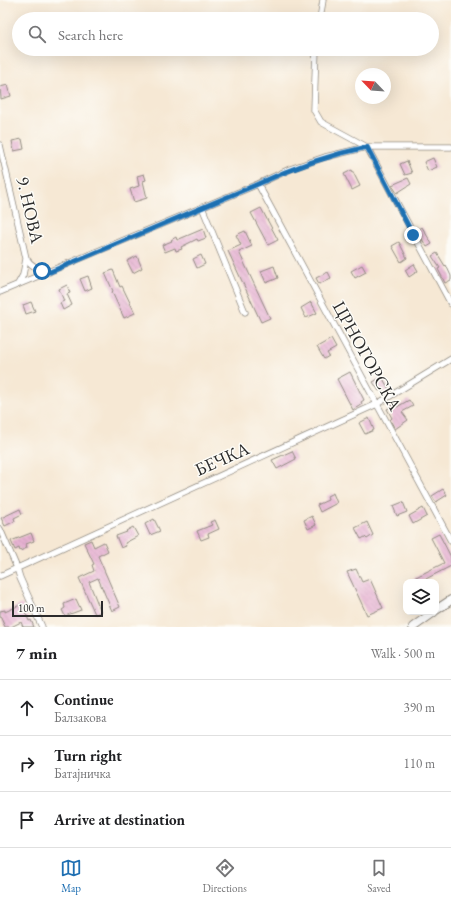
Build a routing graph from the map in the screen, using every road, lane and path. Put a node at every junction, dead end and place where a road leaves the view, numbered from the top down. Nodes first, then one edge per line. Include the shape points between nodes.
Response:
1 (323, 0) edge
2 (321, 12) edge
3 (316, 56) edge
4 (0, 145) edge
5 (367, 147) junction
6 (451, 147) edge
7 (258, 184) junction
8 (202, 207) junction
9 (26, 258) junction
10 (50, 272) junction
11 (18, 285) junction
12 (0, 292) edge
13 (451, 304) edge
14 (245, 312) dead end
15 (451, 359) edge
16 (377, 404) junction
17 (0, 529) edge
18 (451, 542) edge
19 (17, 568) junction
20 (0, 576) edge
21 (451, 600) edge
22 (439, 608) edge
23 (430, 615) edge
24 (42, 627) edge
25 (413, 627) edge

1 - 2 street
3 - 5 street via 314,110 321,122
4 - 9 street, 9. НОВА
5 - 6 street
5 - 7 street via 325,157
5 - 13 street
7 - 8 street
7 - 16 street, ЦРНОГОРСКА
8 - 10 street
8 - 14 street
9 - 10 street, 9. НОВА via 37,268
9 - 11 street, 9. НОВА
10 - 11 street
11 - 12 street
15 - 16 street, БЕЧКА
16 - 18 street, ЦРНОГОРСКА
16 - 19 street, БЕЧКА
17 - 19 street
19 - 20 street, БЕЧКА
19 - 24 street
21 - 22 main road
23 - 25 main road

